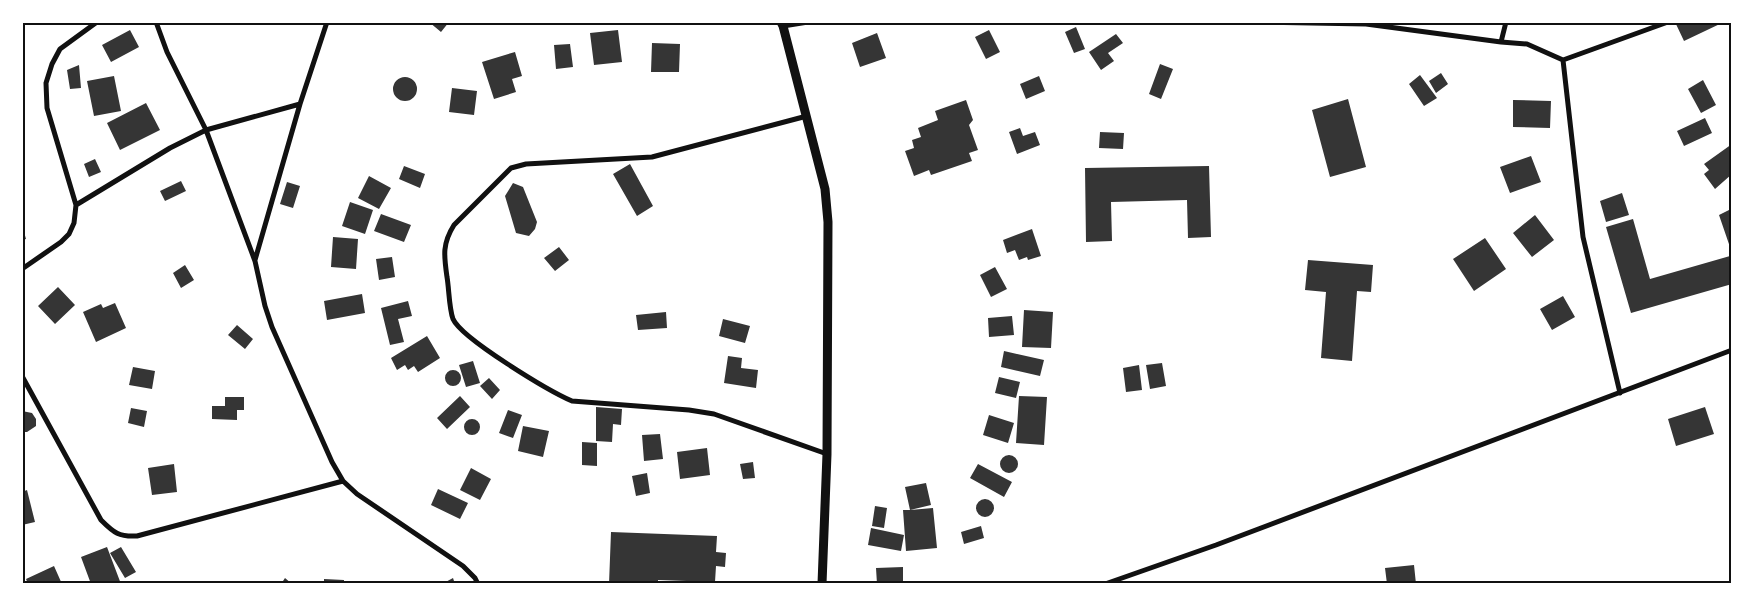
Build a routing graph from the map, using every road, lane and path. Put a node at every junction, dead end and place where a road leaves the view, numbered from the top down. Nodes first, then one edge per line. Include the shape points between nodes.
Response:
1 (97, 22) edge
2 (156, 22) edge
3 (327, 22) edge
4 (808, 22) edge
5 (1256, 22) edge
6 (1506, 22) edge
7 (1668, 22) edge
8 (1366, 23) edge
9 (782, 24) edge
10 (1501, 42) junction
11 (1563, 60) junction
12 (300, 104) junction
13 (806, 116) junction
14 (206, 130) junction
15 (76, 205) junction
16 (255, 261) junction
17 (22, 270) edge
18 (1732, 350) edge
19 (22, 376) edge
20 (1620, 393) junction
21 (827, 454) junction
22 (344, 481) junction
23 (478, 584) edge
24 (822, 584) edge
25 (1105, 584) edge

1 - 15 street via 60,49 46,84 47,108
2 - 14 street via 167,52
3 - 12 street
4 - 9 street
5 - 8 street
6 - 10 street
7 - 11 street
8 - 10 street
9 - 13 street
10 - 11 street via 1527,44
11 - 20 street via 1583,238
12 - 14 street
12 - 16 street
13 - 21 street via 825,190 828,222
13 - 21 street via 652,157 526,164 511,168 454,225 447,236 444,253 453,318 461,330 557,395 572,402 714,414
14 - 15 street
14 - 16 street
15 - 17 street via 69,234
16 - 22 street via 272,327 332,462
18 - 20 street
19 - 22 street via 101,520 123,536 137,536
20 - 25 street
21 - 24 street
22 - 23 street via 357,494 463,566

